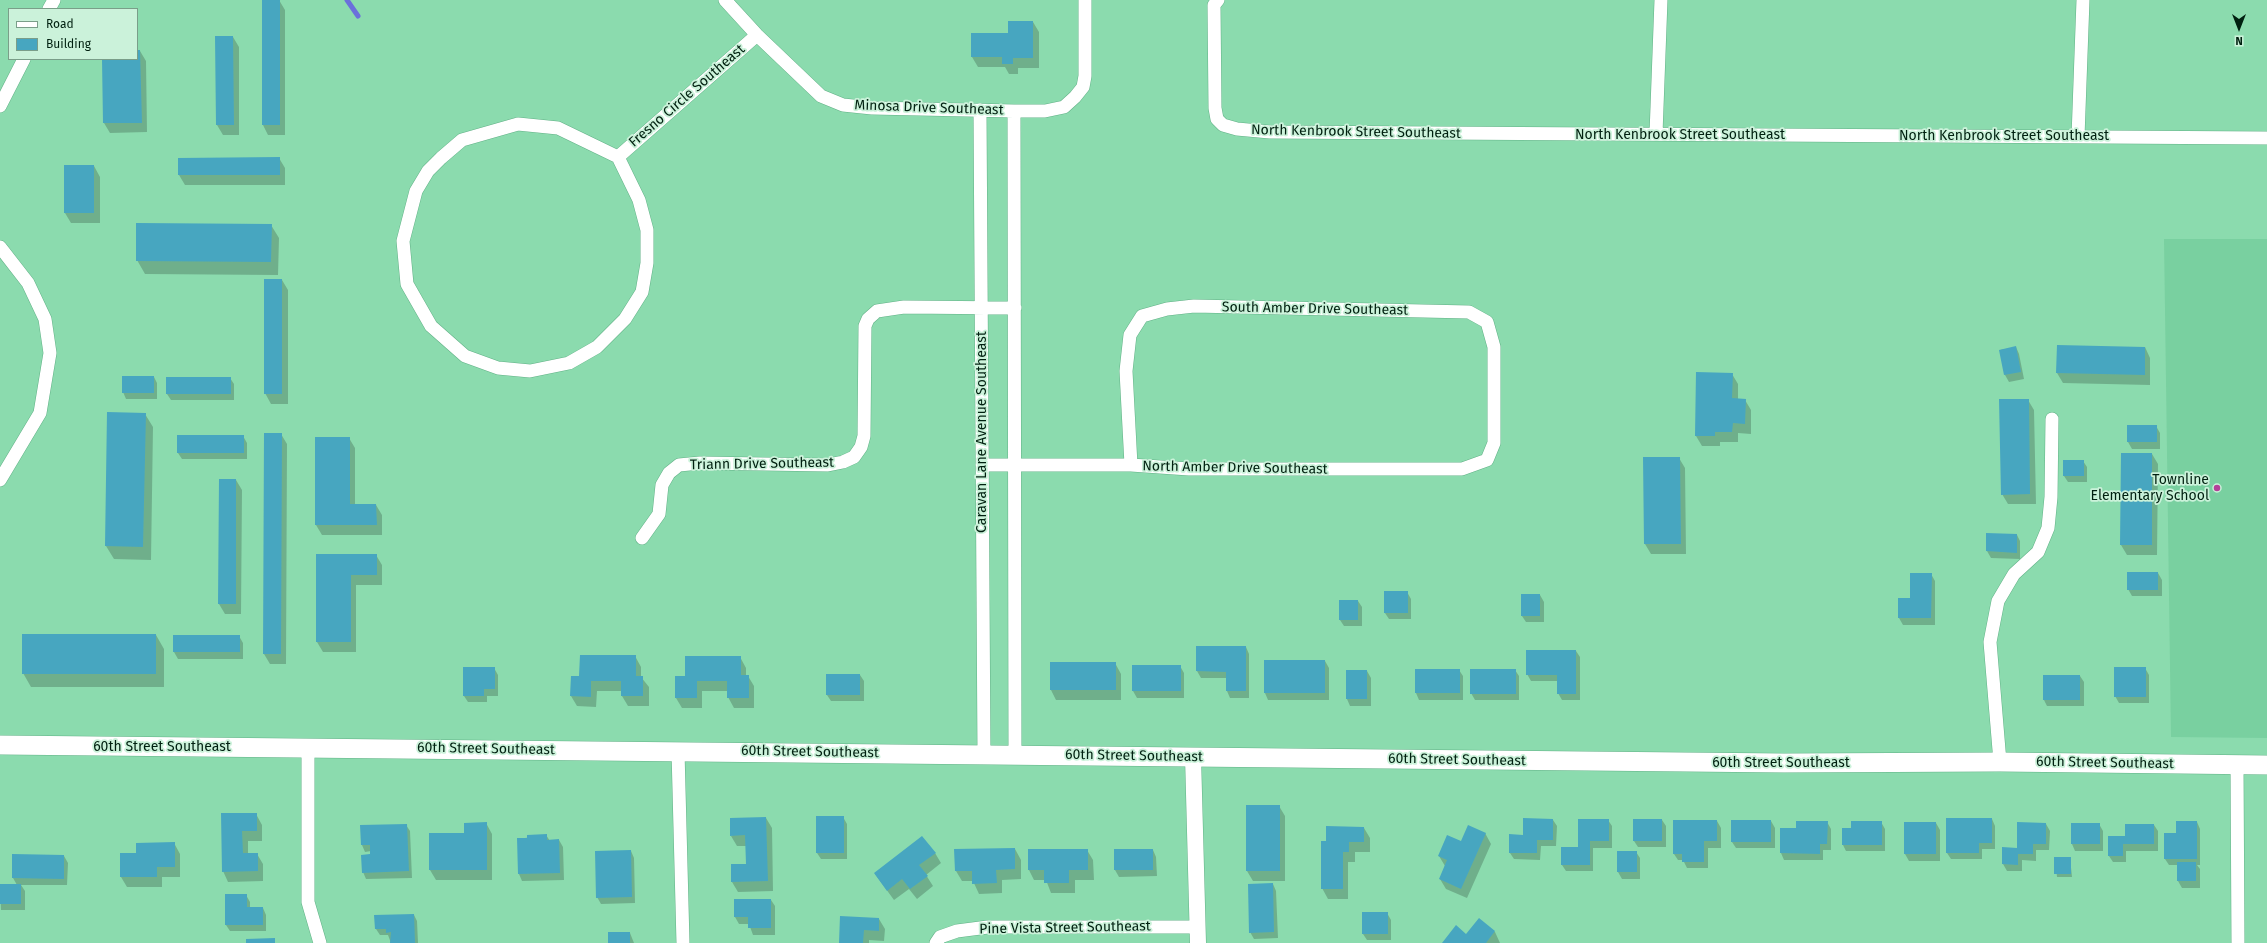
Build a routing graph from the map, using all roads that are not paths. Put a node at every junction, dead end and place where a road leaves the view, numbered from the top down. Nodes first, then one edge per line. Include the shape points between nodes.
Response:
1 (725, 0) edge
2 (1085, 0) edge
3 (1218, 0) edge
4 (1661, 0) edge
5 (2083, 0) edge
6 (757, 35) junction
7 (23, 60) edge
8 (0, 106) edge
9 (980, 110) junction
10 (1014, 111) junction
11 (1656, 134) junction
12 (2078, 137) junction
13 (2267, 138) edge
14 (618, 157) junction
15 (0, 246) edge
16 (981, 307) junction
17 (1015, 308) junction
18 (2052, 419) dead end
19 (1487, 460) joint
20 (982, 465) junction
21 (1015, 465) junction
22 (1131, 465) junction
23 (0, 480) edge
24 (642, 538) dead end
25 (0, 745) edge
26 (308, 748) junction
27 (678, 751) junction
28 (984, 754) junction
29 (1015, 754) junction
30 (1193, 756) junction
31 (2000, 762) junction
32 (2237, 764) junction
33 (2267, 765) edge
34 (1198, 927) junction
35 (320, 943) edge
36 (683, 943) edge
37 (936, 943) edge
38 (1198, 943) edge
39 (2238, 943) edge

1 - 6 street, Minosa Drive Southeast
2 - 10 street, Minosa Drive Southeast via 1083,88 1064,107 1045,111
3 - 11 street, North Kenbrook Street Southeast via 1214,5 1214,108 1217,119 1223,125 1270,132
4 - 11 street
5 - 12 street
6 - 9 street, Minosa Drive Southeast via 821,96 844,105
6 - 14 street, Fresno Circle Southeast
7 - 8 street
9 - 10 street, Minosa Drive Southeast
9 - 16 street, Caravan Lane Avenue Southeast
10 - 17 street
11 - 12 street, North Kenbrook Street Southeast
12 - 13 street, North Kenbrook Street Southeast
14 - 14 street, Fresno Circle Southeast via 558,128 518,124 462,140 441,158 428,171 416,191 403,241 407,284 431,326 465,356 498,368 530,371 556,366 569,363 597,347 625,319 642,292 648,263 647,230 639,200
15 - 23 street via 31,289 45,319 50,353 40,413
16 - 17 street, Triann Drive Southeast
16 - 20 street, Caravan Lane Avenue Southeast
16 - 24 street, Triann Drive Southeast via 904,307 877,312 868,319 865,326 864,436 861,447 854,457 828,465 679,466 669,473 662,485 659,514
17 - 21 street
18 - 31 street via 2048,528 2038,552 2014,574 1998,601 1990,642
19 - 22 street, North Amber Drive Southeast via 1462,469 1189,469
19 - 22 street, South Amber Drive Southeast via 1494,443 1494,346 1487,322 1469,312 1194,306 1167,309 1142,316 1130,335 1126,371
20 - 21 street, North Amber Drive Southeast
20 - 28 street, Caravan Lane Avenue Southeast
21 - 22 street, North Amber Drive Southeast
21 - 29 street
25 - 26 main road, 60th Street Southeast
26 - 27 main road, 60th Street Southeast
26 - 35 street via 308,902
27 - 28 main road, 60th Street Southeast
27 - 36 street
28 - 29 main road, 60th Street Southeast
29 - 30 main road, 60th Street Southeast
30 - 31 main road, 60th Street Southeast via 1784,764
30 - 34 street
31 - 32 main road, 60th Street Southeast
32 - 33 main road, 60th Street Southeast
32 - 39 street
34 - 37 street, Pine Vista Street Southeast via 988,927 957,930 940,937
34 - 38 street

